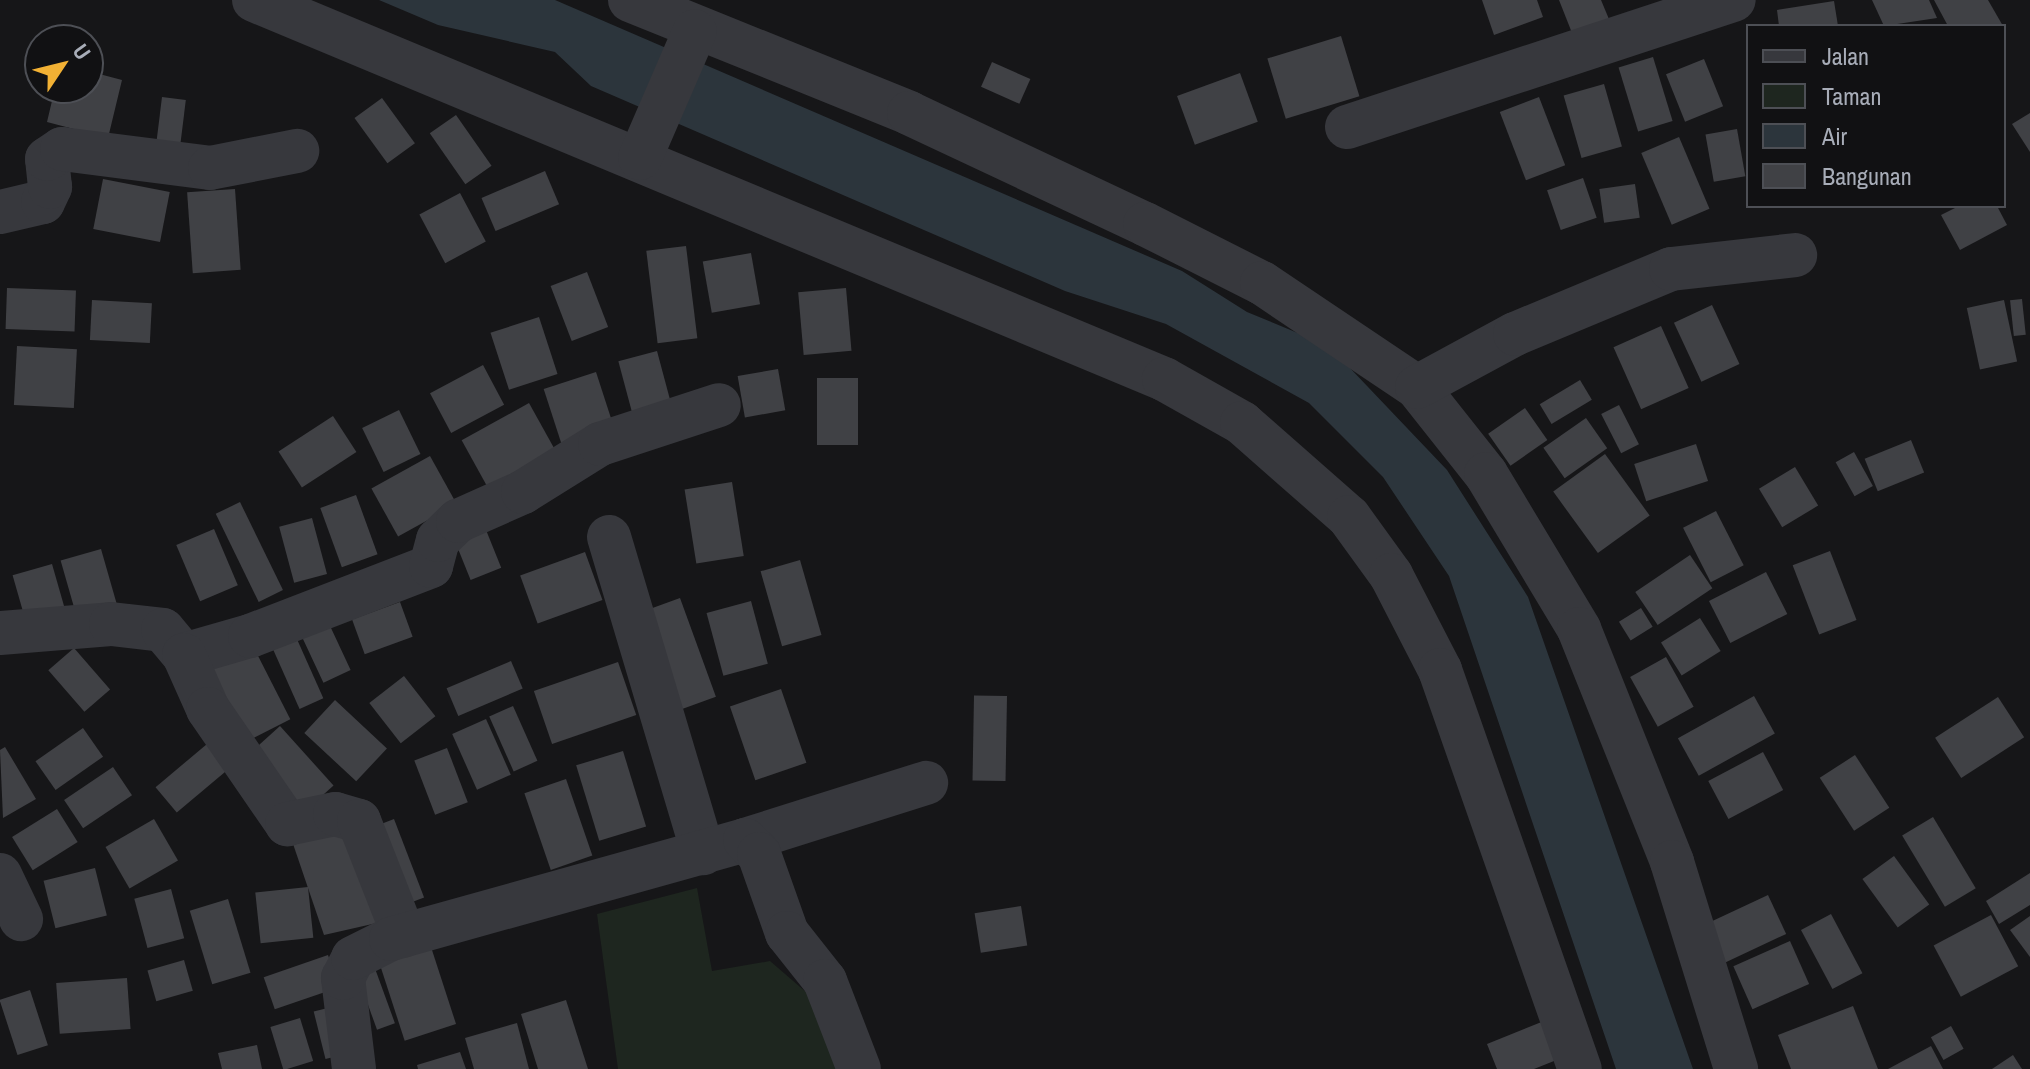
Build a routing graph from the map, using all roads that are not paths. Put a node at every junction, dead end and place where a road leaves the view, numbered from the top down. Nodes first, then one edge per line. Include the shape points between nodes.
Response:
1 (254, 0) edge
2 (630, 0) edge
3 (1734, 0) edge
4 (695, 31) junction
5 (1347, 127) dead end
6 (297, 151) dead end
7 (640, 158) junction
8 (0, 212) edge
9 (1795, 255) dead end
10 (1417, 387) junction
11 (719, 405) dead end
12 (609, 537) dead end
13 (0, 633) edge
14 (184, 655) junction
15 (926, 783) dead end
16 (745, 840) junction
17 (703, 853) junction
18 (0, 875) edge
19 (21, 919) dead end
20 (404, 936) junction
21 (354, 1069) edge
22 (859, 1069) edge
23 (1580, 1069) edge
24 (1736, 1069) edge

1 - 7 street
2 - 4 street
3 - 5 street
4 - 7 street
4 - 10 street via 909,113 1145,224 1262,283
6 - 8 street via 210,168 62,149 47,159 50,187 43,202
7 - 23 street via 1164,379 1242,423 1349,517 1391,575 1440,670
9 - 10 street via 1671,269 1515,334
10 - 24 street via 1486,474 1579,629 1672,862
11 - 14 street via 600,444 523,492 458,521 438,540 431,566 363,597
12 - 17 street
13 - 14 street via 111,624 163,630
14 - 20 street via 208,709 287,824 335,814 359,821
15 - 16 street
16 - 17 street
16 - 22 street via 759,854 787,933 825,981
17 - 20 street
18 - 19 street
20 - 21 street via 353,958 343,970

